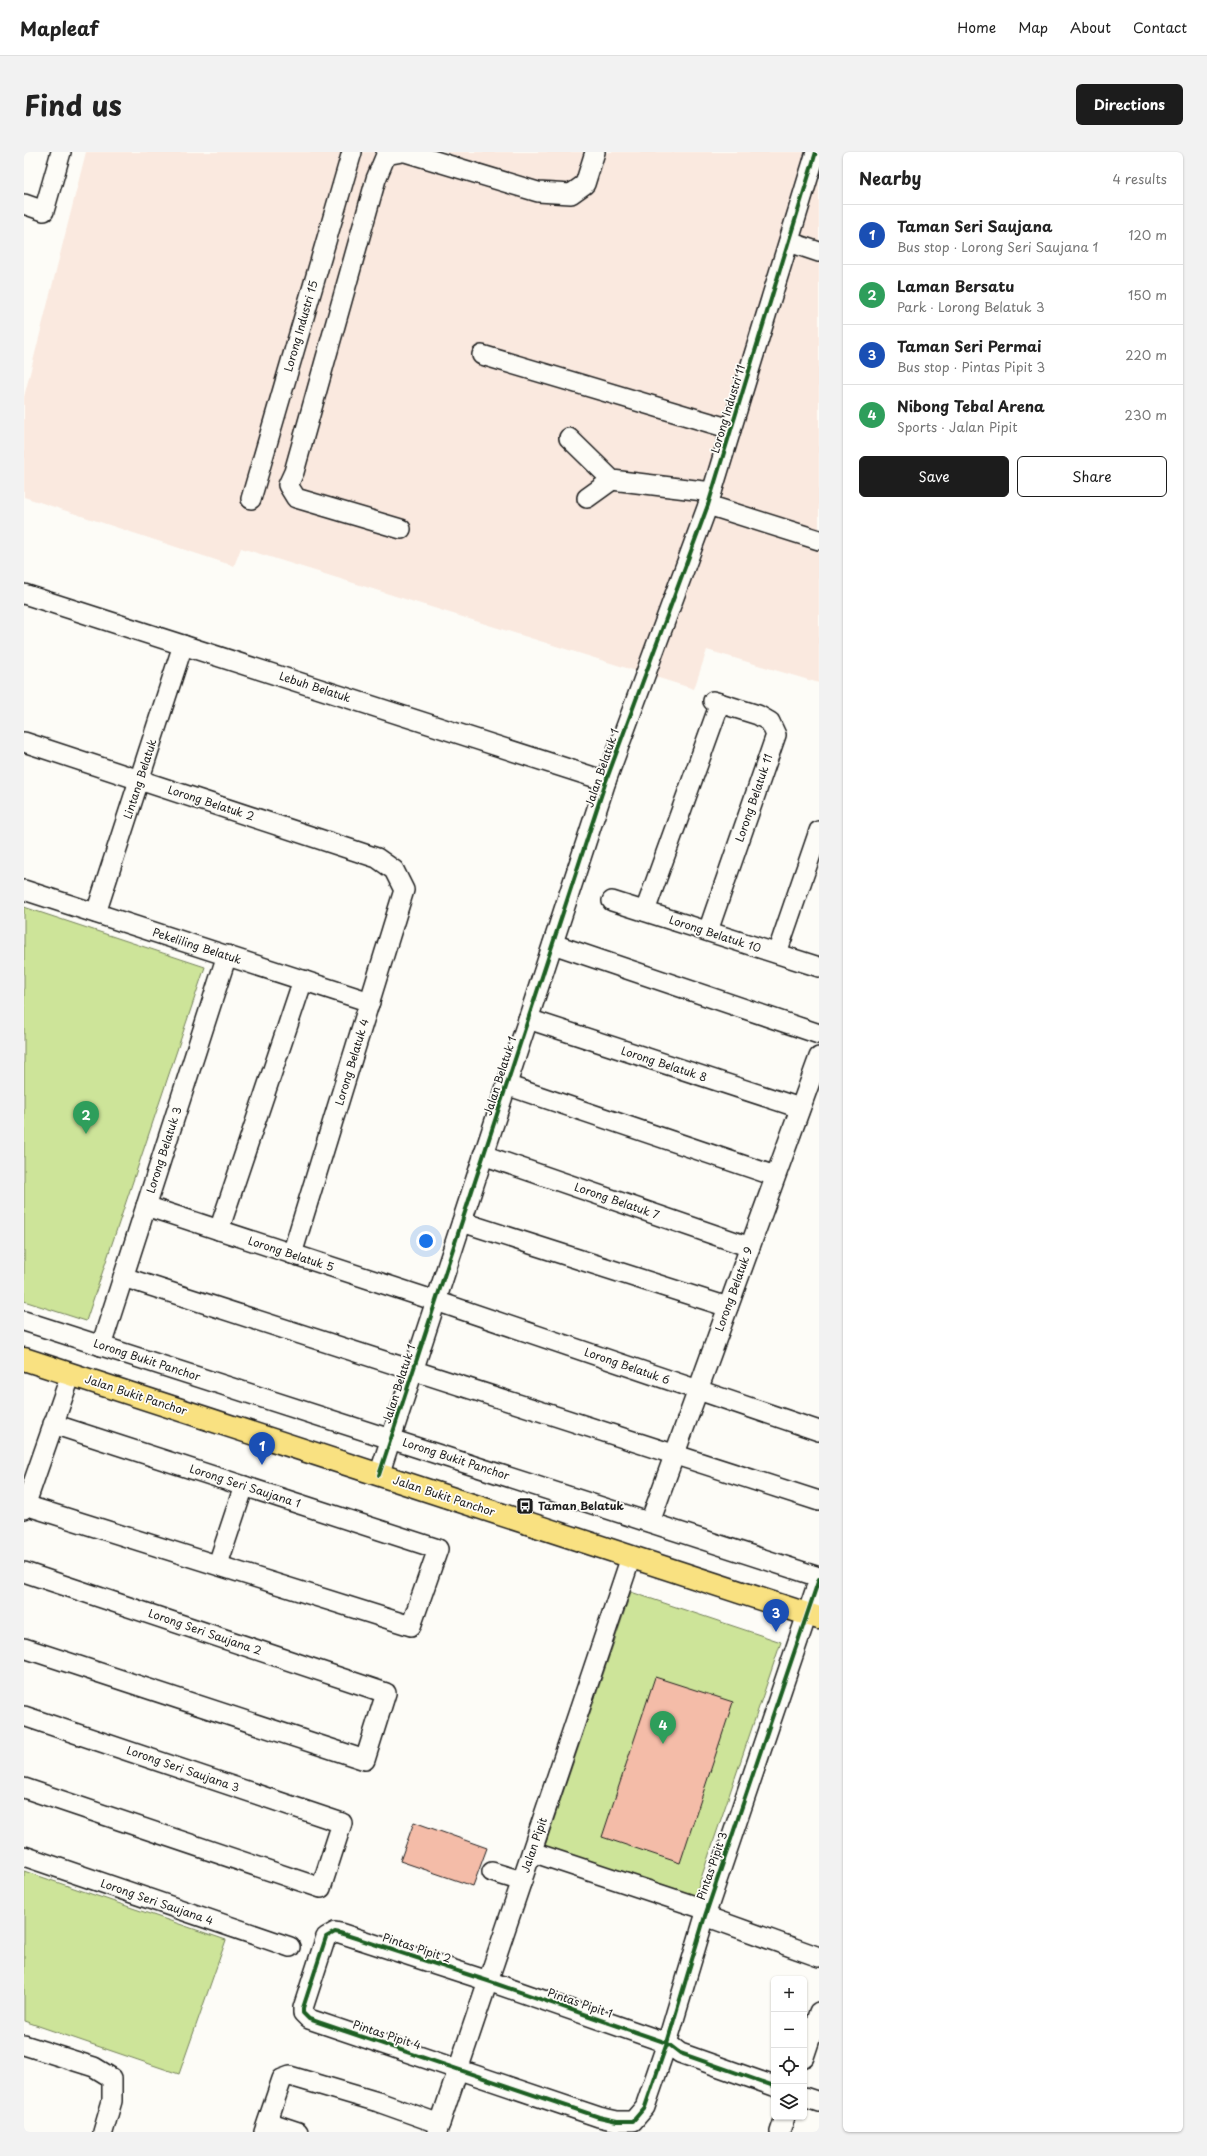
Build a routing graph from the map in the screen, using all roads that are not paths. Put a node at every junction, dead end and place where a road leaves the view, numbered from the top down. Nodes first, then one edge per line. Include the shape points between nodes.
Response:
1 (61, 152) edge
2 (352, 152) edge
3 (402, 152) edge
4 (405, 152) edge
5 (595, 152) edge
6 (816, 152) edge
7 (24, 204) edge
8 (789, 242) junction
9 (819, 252) edge
10 (482, 355) dead end
11 (731, 429) junction
12 (569, 438) dead end
13 (612, 480) junction
14 (587, 498) dead end
15 (251, 499) dead end
16 (710, 499) junction
17 (401, 529) dead end
18 (818, 536) edge
19 (24, 594) edge
20 (183, 645) junction
21 (644, 676) joint
22 (24, 742) edge
23 (139, 780) junction
24 (606, 781) junction
25 (819, 831) edge
26 (394, 870) joint
27 (24, 890) edge
28 (612, 901) dead end
29 (645, 911) junction
30 (96, 913) junction
31 (708, 931) junction
32 (553, 944) junction
33 (777, 953) junction
34 (227, 955) junction
35 (819, 966) edge
36 (302, 980) junction
37 (370, 1002) junction
38 (528, 1019) junction
39 (819, 1034) edge
40 (819, 1056) edge
41 (506, 1085) junction
42 (800, 1108) junction
43 (483, 1155) junction
44 (775, 1176) junction
45 (146, 1206) junction
46 (462, 1222) junction
47 (219, 1230) junction
48 (750, 1247) junction
49 (292, 1254) junction
50 (123, 1277) junction
51 (436, 1301) junction
52 (728, 1307) junction
53 (24, 1320) edge
54 (101, 1346) junction
55 (24, 1359) edge
56 (413, 1370) junction
57 (71, 1374) junction
58 (698, 1390) junction
59 (52, 1424) junction
60 (819, 1431) edge
61 (390, 1438) junction
62 (674, 1454) junction
63 (379, 1474) junction
64 (244, 1486) junction
65 (819, 1501) edge
66 (25, 1507) edge
67 (650, 1522) junction
68 (631, 1557) junction
69 (218, 1564) junction
70 (24, 1572) edge
71 (819, 1578) edge
72 (813, 1616) edge
73 (24, 1648) edge
74 (24, 1716) edge
75 (24, 1788) edge
76 (532, 1852) junction
77 (24, 1856) edge
78 (492, 1872) dead end
79 (522, 1881) junction
80 (706, 1913) junction
81 (290, 1947) dead end
82 (819, 1957) edge
83 (488, 1981) junction
84 (819, 2012) edge
85 (310, 2019) joint
86 (667, 2043) junction
87 (24, 2045) edge
88 (807, 2048) edge
89 (458, 2069) junction
90 (771, 2085) edge
91 (807, 2097) edge
92 (819, 2102) edge
93 (784, 2120) edge
94 (633, 2121) joint
95 (266, 2127) edge
96 (438, 2128) edge
97 (102, 2132) edge
98 (298, 2132) edge
99 (780, 2132) edge

1 - 7 street via 44,211
2 - 15 street, Lorong Industri 15
3 - 17 street via 386,155 376,179 294,472 288,485 296,498
4 - 5 street via 538,192 571,194 585,184
6 - 8 street, Lorong Industri 11
8 - 9 street
8 - 11 street, Lorong Industri 11
10 - 11 street
11 - 16 street, Lorong Industri 11
12 - 13 street
13 - 14 street
13 - 16 street
16 - 18 street
16 - 21 street, Lorong Industri 11
19 - 20 street, Lebuh Belatuk
20 - 23 street, Lintang Belatuk
20 - 24 street, Lebuh Belatuk
21 - 24 street, Jalan Belatuk 1
22 - 23 street, Lorong Belatuk 2
23 - 26 street, Lorong Belatuk 2 via 377,858
23 - 30 street, Lintang Belatuk
24 - 32 street, Jalan Belatuk 1
25 - 33 street
26 - 37 street, Lorong Belatuk 4 via 404,890
27 - 30 street, Pekeliling Belatuk
28 - 29 street, Lorong Belatuk 10
29 - 31 street, Lorong Belatuk 10
29 - 31 street, Lorong Belatuk 11 via 717,702 758,715 770,722 776,735
30 - 34 street, Pekeliling Belatuk
31 - 33 street, Lorong Belatuk 10
32 - 38 street, Jalan Belatuk 1
32 - 39 street
33 - 35 street, Lorong Belatuk 10
34 - 36 street, Pekeliling Belatuk
34 - 45 street, Lorong Belatuk 3
36 - 37 street, Pekeliling Belatuk
36 - 47 street
37 - 49 street, Lorong Belatuk 4
38 - 41 street, Jalan Belatuk 1
38 - 42 street, Lorong Belatuk 8
40 - 42 street, Lorong Belatuk 9
41 - 43 street, Jalan Belatuk 1
41 - 44 street
42 - 44 street, Lorong Belatuk 9
43 - 46 street, Jalan Belatuk 1
43 - 48 street, Lorong Belatuk 7
44 - 48 street, Lorong Belatuk 9
45 - 47 street, Lorong Belatuk 5
45 - 50 street, Lorong Belatuk 3
46 - 51 street, Jalan Belatuk 1
46 - 52 street
47 - 49 street, Lorong Belatuk 5
48 - 52 street, Lorong Belatuk 9
49 - 51 street, Lorong Belatuk 5
50 - 54 street, Lorong Belatuk 3
50 - 56 street
51 - 56 street, Jalan Belatuk 1
51 - 58 street, Lorong Belatuk 6
52 - 58 street, Lorong Belatuk 9
53 - 54 street, Lorong Bukit Panchor
54 - 61 street, Lorong Bukit Panchor
55 - 57 main road, Jalan Bukit Panchor
56 - 61 street, Jalan Belatuk 1
56 - 62 street
57 - 59 street
57 - 63 main road, Jalan Bukit Panchor
58 - 60 street, Lorong Belatuk 6
58 - 62 street, Lorong Belatuk 9
59 - 64 street, Lorong Seri Saujana 1
59 - 66 street
61 - 63 street, Jalan Belatuk 1
61 - 67 street, Lorong Bukit Panchor
62 - 65 street
62 - 67 street, Lorong Belatuk 9
63 - 68 main road, Jalan Bukit Panchor
64 - 69 street
64 - 69 street, Lorong Seri Saujana 1 via 438,1549 411,1626
66 - 69 street
67 - 71 street, Lorong Bukit Panchor
68 - 72 main road, Jalan Bukit Panchor
68 - 76 street, Jalan Pipit
70 - 73 street, Lorong Seri Saujana 2 via 386,1693 365,1760
71 - 72 street, Pintas Pipit 3
72 - 80 street, Pintas Pipit 3
74 - 75 street, Lorong Seri Saujana 3 via 342,1823 321,1888
76 - 79 street, Jalan Pipit
76 - 80 street
77 - 81 street, Lorong Seri Saujana 4
78 - 79 street
79 - 83 street, Jalan Pipit
80 - 82 street
80 - 86 street, Pintas Pipit 3
83 - 85 street, Pintas Pipit 2 via 335,1932 326,1937 303,2008 303,2012
83 - 86 street, Pintas Pipit 1
83 - 89 street, Jalan Pipit
84 - 88 street
85 - 89 street, Pintas Pipit 4
86 - 90 street, Pintas Pipit 1 via 680,2053
86 - 94 street, Pintas Pipit 3 via 645,2107
87 - 97 street via 94,2067 112,2078 112,2101
89 - 94 street, Pintas Pipit 4 via 599,2117
89 - 96 street, Jalan Pipit
91 - 92 street
93 - 99 street
95 - 96 street via 282,2079 290,2076 378,2102
95 - 98 street

